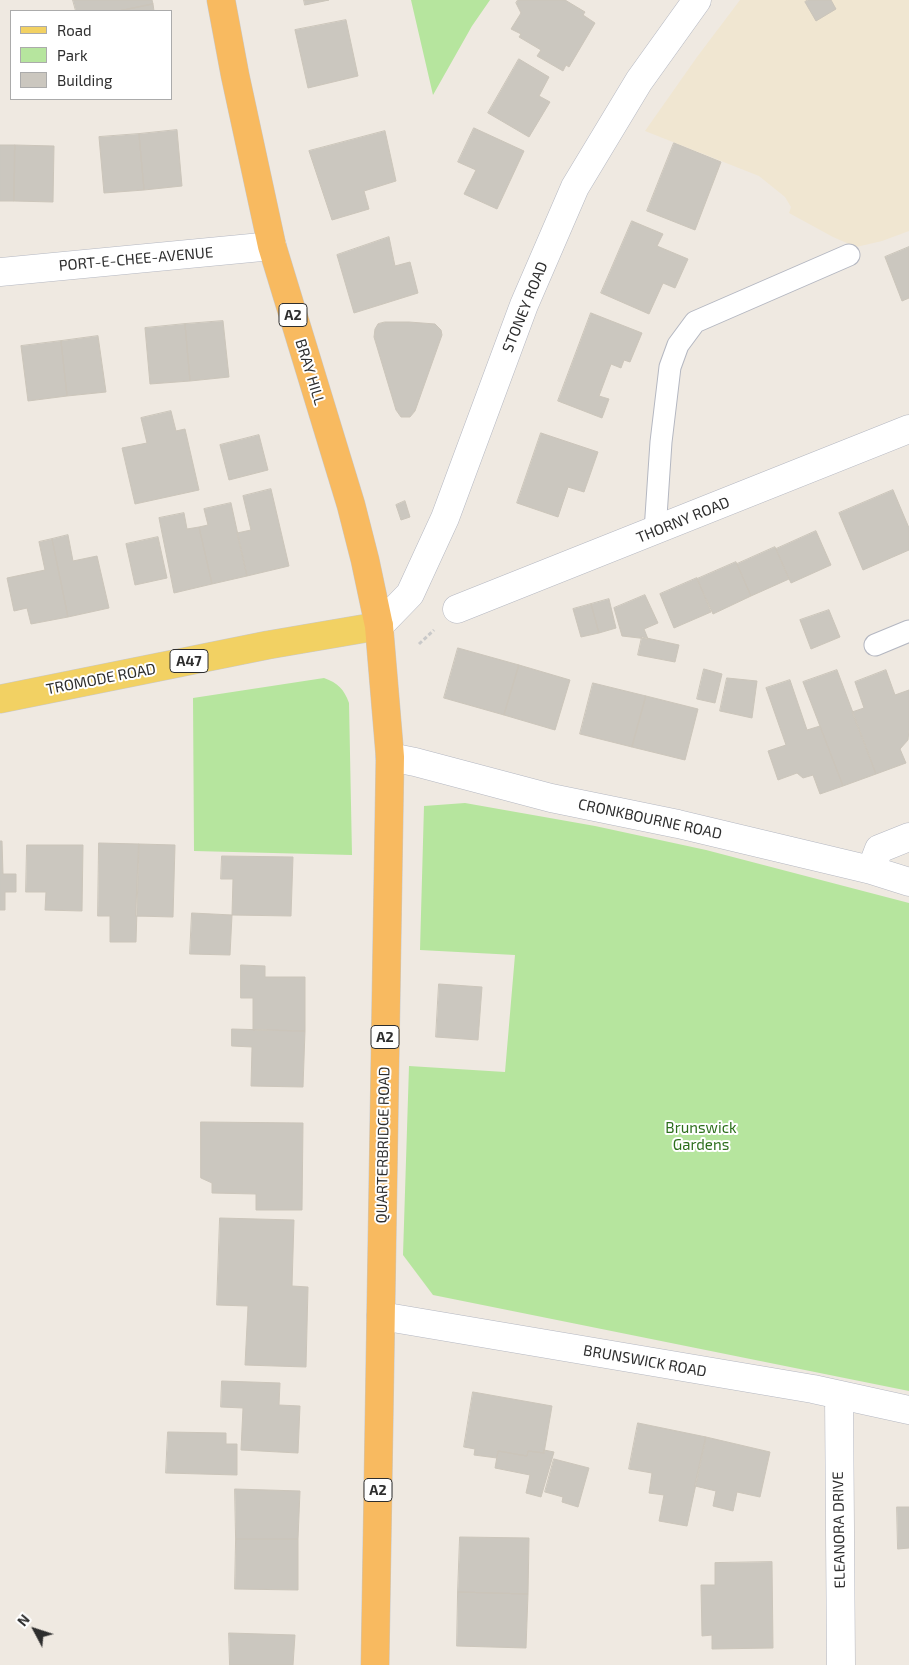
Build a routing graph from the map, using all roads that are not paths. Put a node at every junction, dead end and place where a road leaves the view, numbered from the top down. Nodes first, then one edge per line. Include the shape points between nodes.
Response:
1 (221, 0) edge
2 (697, 0) edge
3 (272, 246) junction
4 (849, 255) dead end
5 (0, 272) edge
6 (909, 429) edge
7 (655, 530) junction
8 (457, 609) dead end
9 (379, 626) junction
10 (909, 631) edge
11 (875, 645) dead end
12 (0, 699) edge
13 (390, 757) junction
14 (909, 837) edge
15 (871, 870) junction
16 (909, 882) edge
17 (380, 1316) junction
18 (839, 1395) junction
19 (909, 1410) edge
20 (375, 1665) edge
21 (840, 1665) edge

1 - 3 highway, BRAY HILL / A2
2 - 9 street, STONEY ROAD via 639,81 575,187 524,305 445,518 410,594
3 - 5 street, PORT-E-CHEE-AVENUE
3 - 9 highway, BRAY HILL / A2 via 351,505
4 - 7 lane via 695,322 678,345 670,367
6 - 7 street, THORNY ROAD
7 - 8 street, THORNY ROAD
9 - 12 main road, TROMODE ROAD / A47
9 - 13 highway, QUARTERBRIDGE ROAD / A2
10 - 11 lane
13 - 15 street, CRONKBOURNE ROAD via 551,798 678,824
13 - 17 highway, QUARTERBRIDGE ROAD / A2
14 - 15 street via 879,849
15 - 16 street, CRONKBOURNE ROAD
17 - 18 street, BRUNSWICK ROAD
17 - 20 highway, QUARTERBRIDGE ROAD / A2
18 - 19 street, BRUNSWICK ROAD
18 - 21 street, ELEANORA DRIVE

